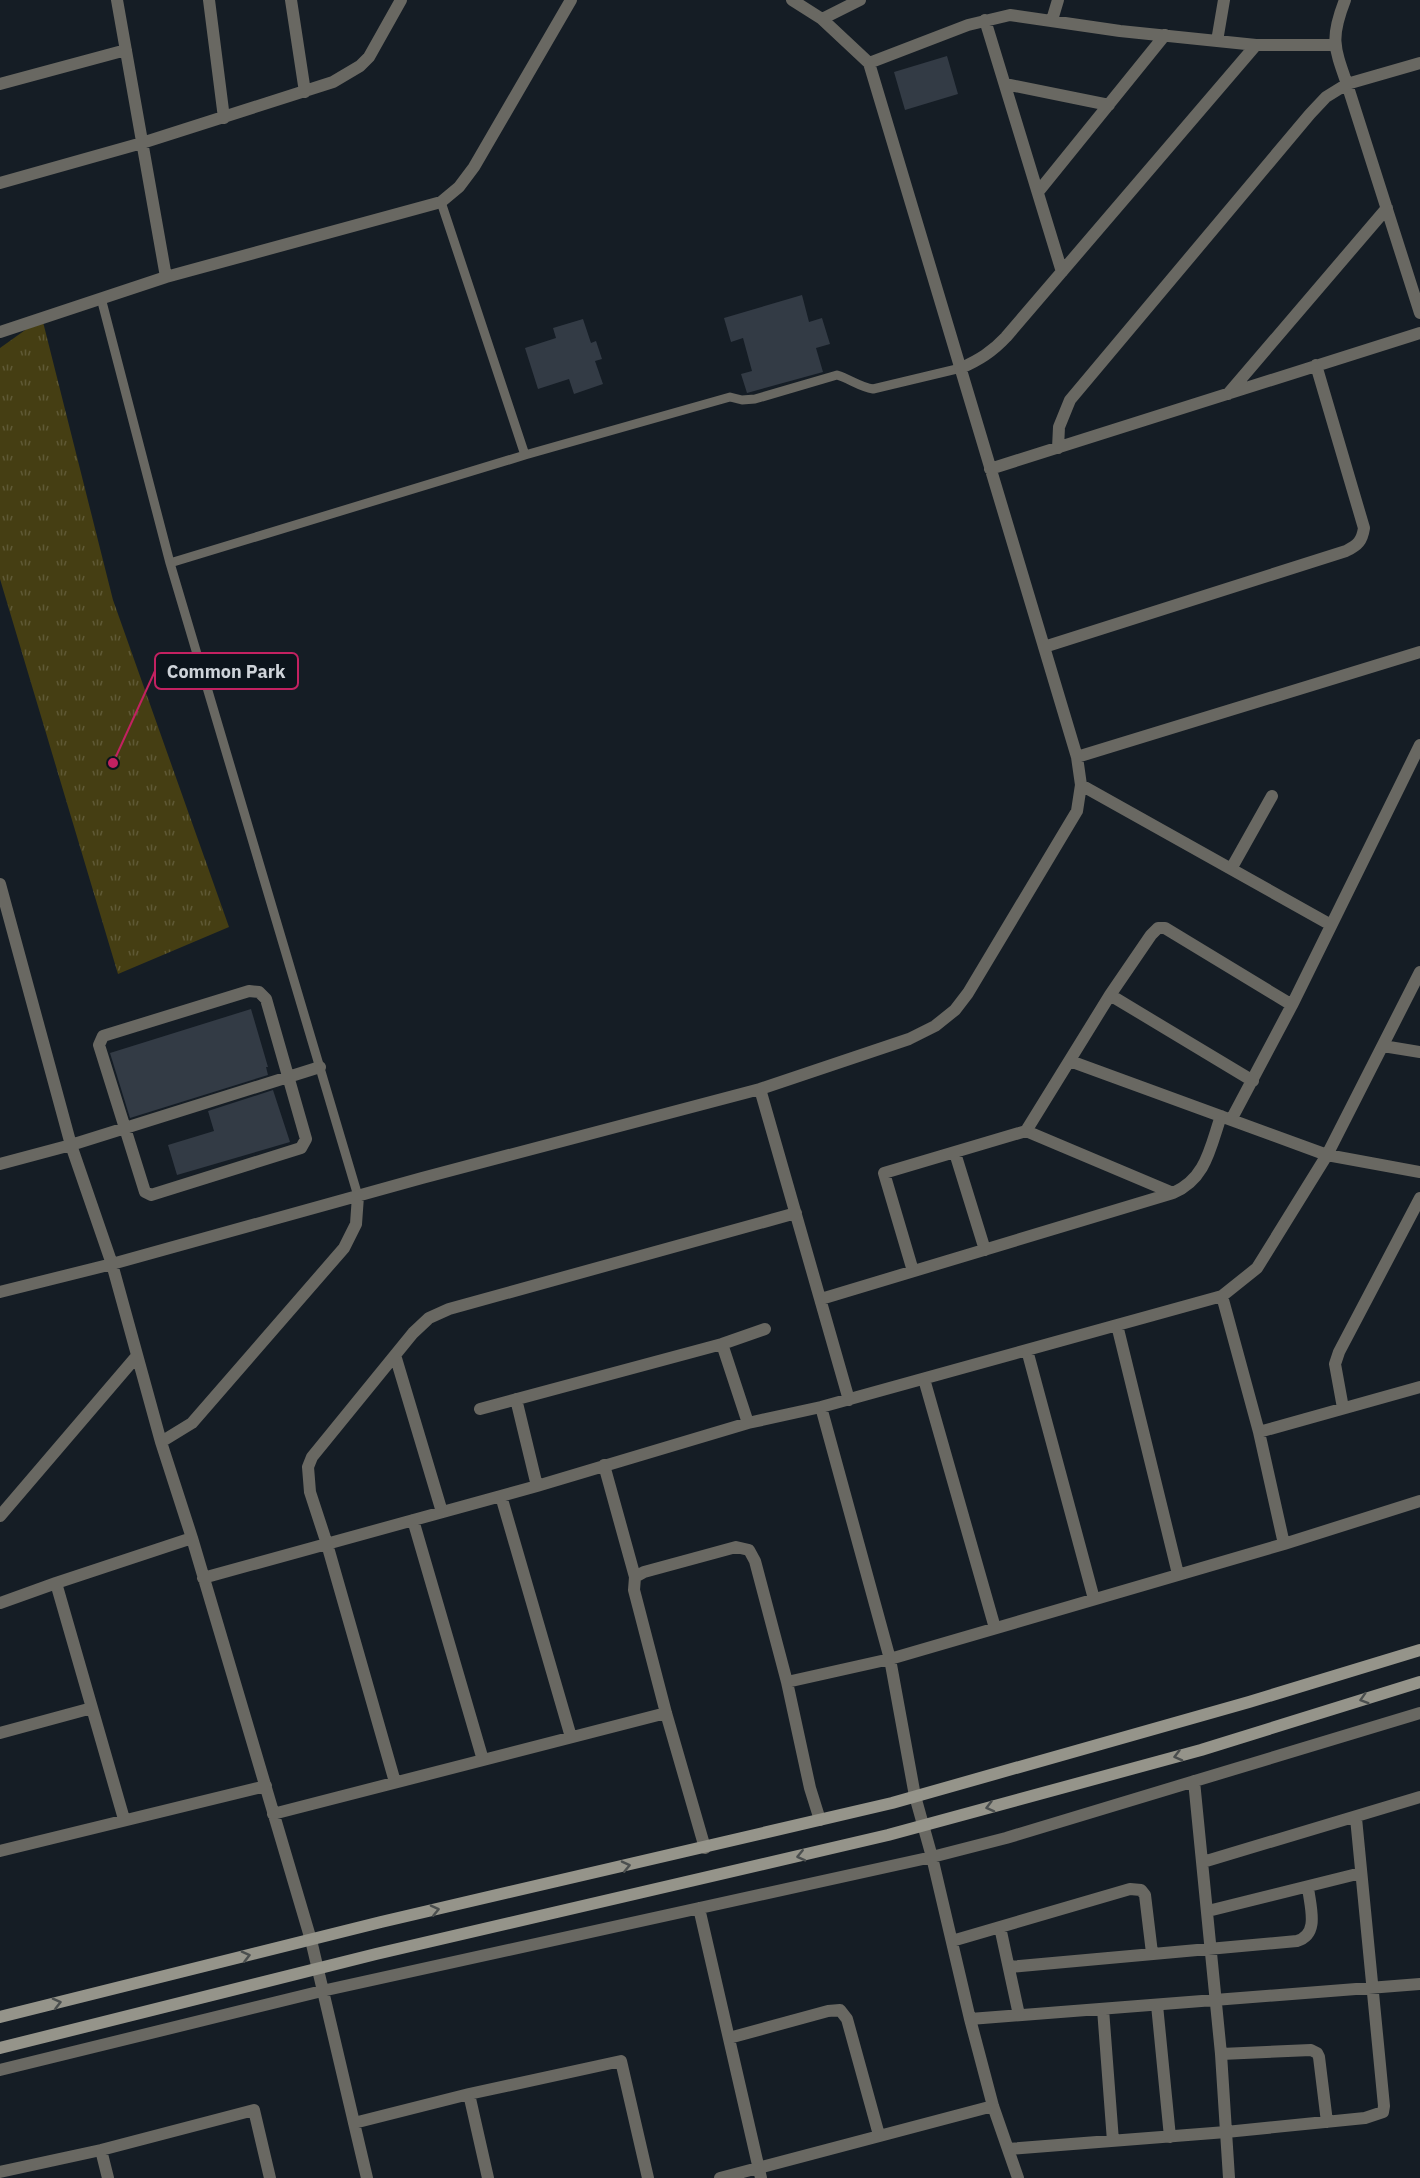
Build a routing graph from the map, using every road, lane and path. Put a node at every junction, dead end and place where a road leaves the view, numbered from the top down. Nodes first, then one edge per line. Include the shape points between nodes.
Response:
1 (117, 0) edge
2 (209, 0) edge
3 (291, 0) edge
4 (401, 0) edge
5 (571, 0) edge
6 (792, 0) edge
7 (860, 0) edge
8 (1058, 0) edge
9 (1224, 0) edge
10 (1345, 0) edge
11 (1356, 0) edge
12 (1340, 14) junction
13 (822, 19) junction
14 (985, 20) junction
15 (1052, 20) junction
16 (1165, 35) junction
17 (1217, 41) junction
18 (1256, 45) junction
19 (1334, 45) junction
20 (126, 50) junction
21 (869, 63) junction
22 (1420, 63) edge
23 (0, 84) edge
24 (1005, 84) junction
25 (1347, 84) junction
26 (305, 92) junction
27 (1109, 105) junction
28 (224, 118) junction
29 (142, 143) junction
30 (0, 183) edge
31 (1038, 192) junction
32 (441, 202) junction
33 (1387, 208) junction
34 (1062, 272) junction
35 (166, 277) junction
36 (101, 298) junction
37 (1420, 313) edge
38 (0, 332) edge
39 (1420, 333) edge
40 (1317, 365) junction
41 (961, 368) junction
42 (1228, 394) junction
43 (1058, 448) junction
44 (525, 455) junction
45 (990, 469) junction
46 (170, 563) junction
47 (1044, 647) junction
48 (1420, 652) edge
49 (1420, 745) edge
50 (1077, 757) junction
51 (1081, 784) junction
52 (1272, 796) dead end
53 (1231, 869) junction
54 (0, 884) edge
55 (1331, 925) junction
56 (1420, 972) edge
57 (1110, 995) junction
58 (1292, 1005) junction
59 (1383, 1046) junction
60 (1420, 1052) edge
61 (1070, 1061) junction
62 (320, 1066) junction
63 (289, 1077) junction
64 (1253, 1081) junction
65 (760, 1089) junction
66 (1226, 1118) junction
67 (126, 1128) junction
68 (1026, 1131) junction
69 (71, 1145) junction
70 (955, 1153) junction
71 (1327, 1155) junction
72 (0, 1164) edge
73 (1420, 1172) edge
74 (1173, 1193) junction
75 (358, 1196) junction
76 (1420, 1198) edge
77 (796, 1213) junction
78 (985, 1250) junction
79 (112, 1264) junction
80 (912, 1271) junction
81 (0, 1292) edge
82 (1222, 1296) junction
83 (820, 1299) junction
84 (1117, 1325) junction
85 (765, 1329) dead end
86 (722, 1344) junction
87 (1027, 1350) junction
88 (395, 1355) junction
89 (136, 1357) junction
90 (924, 1379) junction
91 (1420, 1387) edge
92 (516, 1399) junction
93 (849, 1400) junction
94 (821, 1407) junction
95 (1343, 1408) junction
96 (480, 1409) dead end
97 (748, 1423) junction
98 (1259, 1432) junction
99 (161, 1442) junction
100 (604, 1466) junction
101 (537, 1486) junction
102 (501, 1496) junction
103 (1420, 1501) edge
104 (442, 1512) junction
105 (0, 1516) edge
106 (413, 1520) junction
107 (192, 1538) junction
108 (327, 1544) junction
109 (1284, 1544) junction
110 (1178, 1574) junction
111 (635, 1577) junction
112 (203, 1578) junction
113 (56, 1583) junction
114 (1094, 1599) junction
115 (0, 1603) edge
116 (995, 1628) junction
117 (1420, 1650) edge
118 (890, 1659) junction
119 (787, 1682) junction
120 (1420, 1682) edge
121 (92, 1708) junction
122 (666, 1713) junction
123 (1420, 1713) edge
124 (0, 1733) edge
125 (571, 1737) junction
126 (483, 1760) junction
127 (1194, 1781) junction
128 (395, 1782) junction
129 (266, 1786) junction
130 (915, 1796) junction
131 (1420, 1797) edge
132 (273, 1814) junction
133 (1356, 1818) junction
134 (124, 1820) junction
135 (820, 1820) junction
136 (923, 1825) junction
137 (705, 1848) junction
138 (0, 1851) edge
139 (932, 1857) junction
140 (1203, 1862) junction
141 (1361, 1873) junction
142 (1308, 1887) junction
143 (699, 1908) junction
144 (1208, 1911) junction
145 (1000, 1926) junction
146 (311, 1940) junction
147 (952, 1941) junction
148 (1211, 1948) junction
149 (1152, 1953) junction
150 (1009, 1967) junction
151 (319, 1969) junction
152 (1420, 1984) edge
153 (1372, 1988) junction
154 (322, 1991) junction
155 (1216, 2000) junction
156 (1157, 2005) junction
157 (1103, 2009) junction
158 (1019, 2015) junction
159 (0, 2017) edge
160 (970, 2019) junction
161 (729, 2038) junction
162 (0, 2048) edge
163 (1221, 2054) junction
164 (0, 2070) edge
165 (469, 2094) junction
166 (993, 2106) junction
167 (1327, 2122) junction
168 (354, 2123) junction
169 (1226, 2132) junction
170 (879, 2135) junction
171 (1170, 2137) junction
172 (1113, 2141) junction
173 (1008, 2149) junction
174 (101, 2150) junction
175 (0, 2172) edge
176 (760, 2173) edge
177 (108, 2178) edge
178 (270, 2178) edge
179 (367, 2178) edge
180 (488, 2178) edge
181 (648, 2178) edge
182 (720, 2178) edge
183 (1018, 2178) edge
184 (1229, 2178) edge

1 - 20 street
2 - 28 street
3 - 26 street
4 - 26 street via 360,66
5 - 32 street via 474,167
6 - 13 street
7 - 13 street
8 - 15 street
9 - 17 street
10 - 12 street
11 - 12 street
12 - 19 street
13 - 21 street
14 - 15 street via 1010,15
14 - 21 street
14 - 24 street
15 - 16 street
16 - 17 street
16 - 27 street
17 - 18 street
18 - 19 street
18 - 34 street
19 - 25 street
20 - 23 street
20 - 29 street
21 - 41 street
22 - 25 street
24 - 27 street
24 - 31 street
25 - 33 street
25 - 43 street via 1310,114 1070,400 1059,427
26 - 28 street
27 - 31 street
28 - 29 street
29 - 30 street
29 - 35 street
31 - 34 street
32 - 35 street
32 - 44 lane
33 - 37 street
33 - 42 street
34 - 41 street via 993,351
35 - 36 street
36 - 38 street
36 - 46 lane
39 - 40 street
40 - 42 street
40 - 47 street via 1364,528 1358,544
41 - 44 lane via 873,390 837,375 755,399 730,397
41 - 45 street
42 - 43 street
43 - 45 street
44 - 46 lane
45 - 47 street
46 - 62 lane
47 - 50 street
48 - 50 street
49 - 55 street
50 - 51 street
51 - 53 street
51 - 65 street via 1077,811 955,1010 909,1039
52 - 53 street
53 - 55 street
54 - 69 street
55 - 58 street
56 - 59 street
57 - 58 street via 1152,934 1165,928
57 - 61 street
57 - 64 street
58 - 64 street
59 - 60 street
59 - 71 street
61 - 66 street
61 - 68 street
62 - 63 street
62 - 75 lane
63 - 67 street
63 - 67 street via 306,1139 301,1148 158,1194 145,1192
63 - 67 street via 266,999 259,992 249,991 113,1032 103,1036 99,1045
64 - 66 street
65 - 75 street
65 - 77 street
66 - 71 street
66 - 74 street via 1202,1170
67 - 69 street
68 - 70 street
68 - 74 street
69 - 72 street
69 - 79 street
70 - 78 street
70 - 80 street via 884,1173
71 - 73 street
71 - 82 street via 1257,1268
74 - 78 street
75 - 79 street
75 - 99 street via 356,1224 344,1248 192,1423
76 - 95 street via 1339,1352 1336,1370
77 - 83 street
77 - 88 street via 449,1309 429,1318
78 - 80 street
79 - 81 street
79 - 89 street
80 - 83 street
82 - 84 street
82 - 98 street
83 - 93 street
84 - 87 street
84 - 110 street
85 - 86 street
86 - 92 street
86 - 97 street
87 - 90 street
87 - 114 street
88 - 104 street
88 - 108 street via 308,1467 310,1492
89 - 99 street
89 - 105 street
90 - 93 street
90 - 116 street
91 - 95 street
92 - 96 street
92 - 101 street
93 - 94 street
94 - 97 street
94 - 118 street
95 - 98 street
97 - 100 street
98 - 109 street
99 - 107 street
100 - 101 street
100 - 111 street
101 - 102 street
102 - 104 street
102 - 125 street
103 - 109 street
104 - 106 street
106 - 108 street
106 - 126 street
107 - 112 street
107 - 113 street
108 - 112 street
108 - 128 street
109 - 110 street
110 - 114 street
111 - 119 street via 736,1547 749,1550
111 - 122 street via 634,1590
112 - 129 street
113 - 115 street
113 - 121 street
114 - 116 street
116 - 118 street
117 - 130 street
118 - 119 street
118 - 130 street
119 - 135 street
120 -> 136 street via 1201,1750
121 - 124 street
121 - 134 street
122 - 125 street
122 - 137 street
123 - 127 street
125 - 126 street
126 - 128 street
127 - 139 street
127 - 140 street
128 - 132 street
129 - 132 street
129 - 134 street
130 - 135 street
130 - 136 street
131 - 133 street
132 - 146 street
133 - 140 street
133 - 141 street
134 - 138 street
135 - 137 street
136 - 139 street
136 -> 151 street
146 -> 137 street
139 - 143 street
139 - 147 street
140 - 144 street
141 - 142 street
141 - 153 street
142 - 144 street
142 - 148 street via 1312,1926 1306,1938
143 - 154 street
143 - 161 street
144 - 148 street
145 - 147 street
145 - 149 street via 1137,1889 1144,1895
145 - 150 street
146 - 151 street
159 -> 146 street
147 - 160 street
148 - 149 street
148 - 155 street
149 - 150 street
150 - 158 street
151 - 154 street
151 - 162 street
152 - 153 street
153 - 155 street
153 - 167 street via 1383,2112
154 - 164 street
154 - 168 street
155 - 156 street
155 - 163 street
156 - 157 street
156 - 171 street
157 - 158 street
157 - 172 street
158 - 160 street
160 - 166 street
161 - 170 street via 840,2010 847,2019
161 - 176 street
163 - 167 street via 1311,2050 1317,2053
163 - 169 street
165 - 168 street
165 - 180 street
165 - 181 street via 621,2061
166 - 170 street
166 - 173 street
167 - 169 street
168 - 179 street
169 - 171 street
169 - 184 street
170 - 176 street
171 - 172 street
172 - 173 street
173 - 183 street
174 - 175 street
174 - 177 street
174 - 178 street via 254,2110
176 - 182 street

